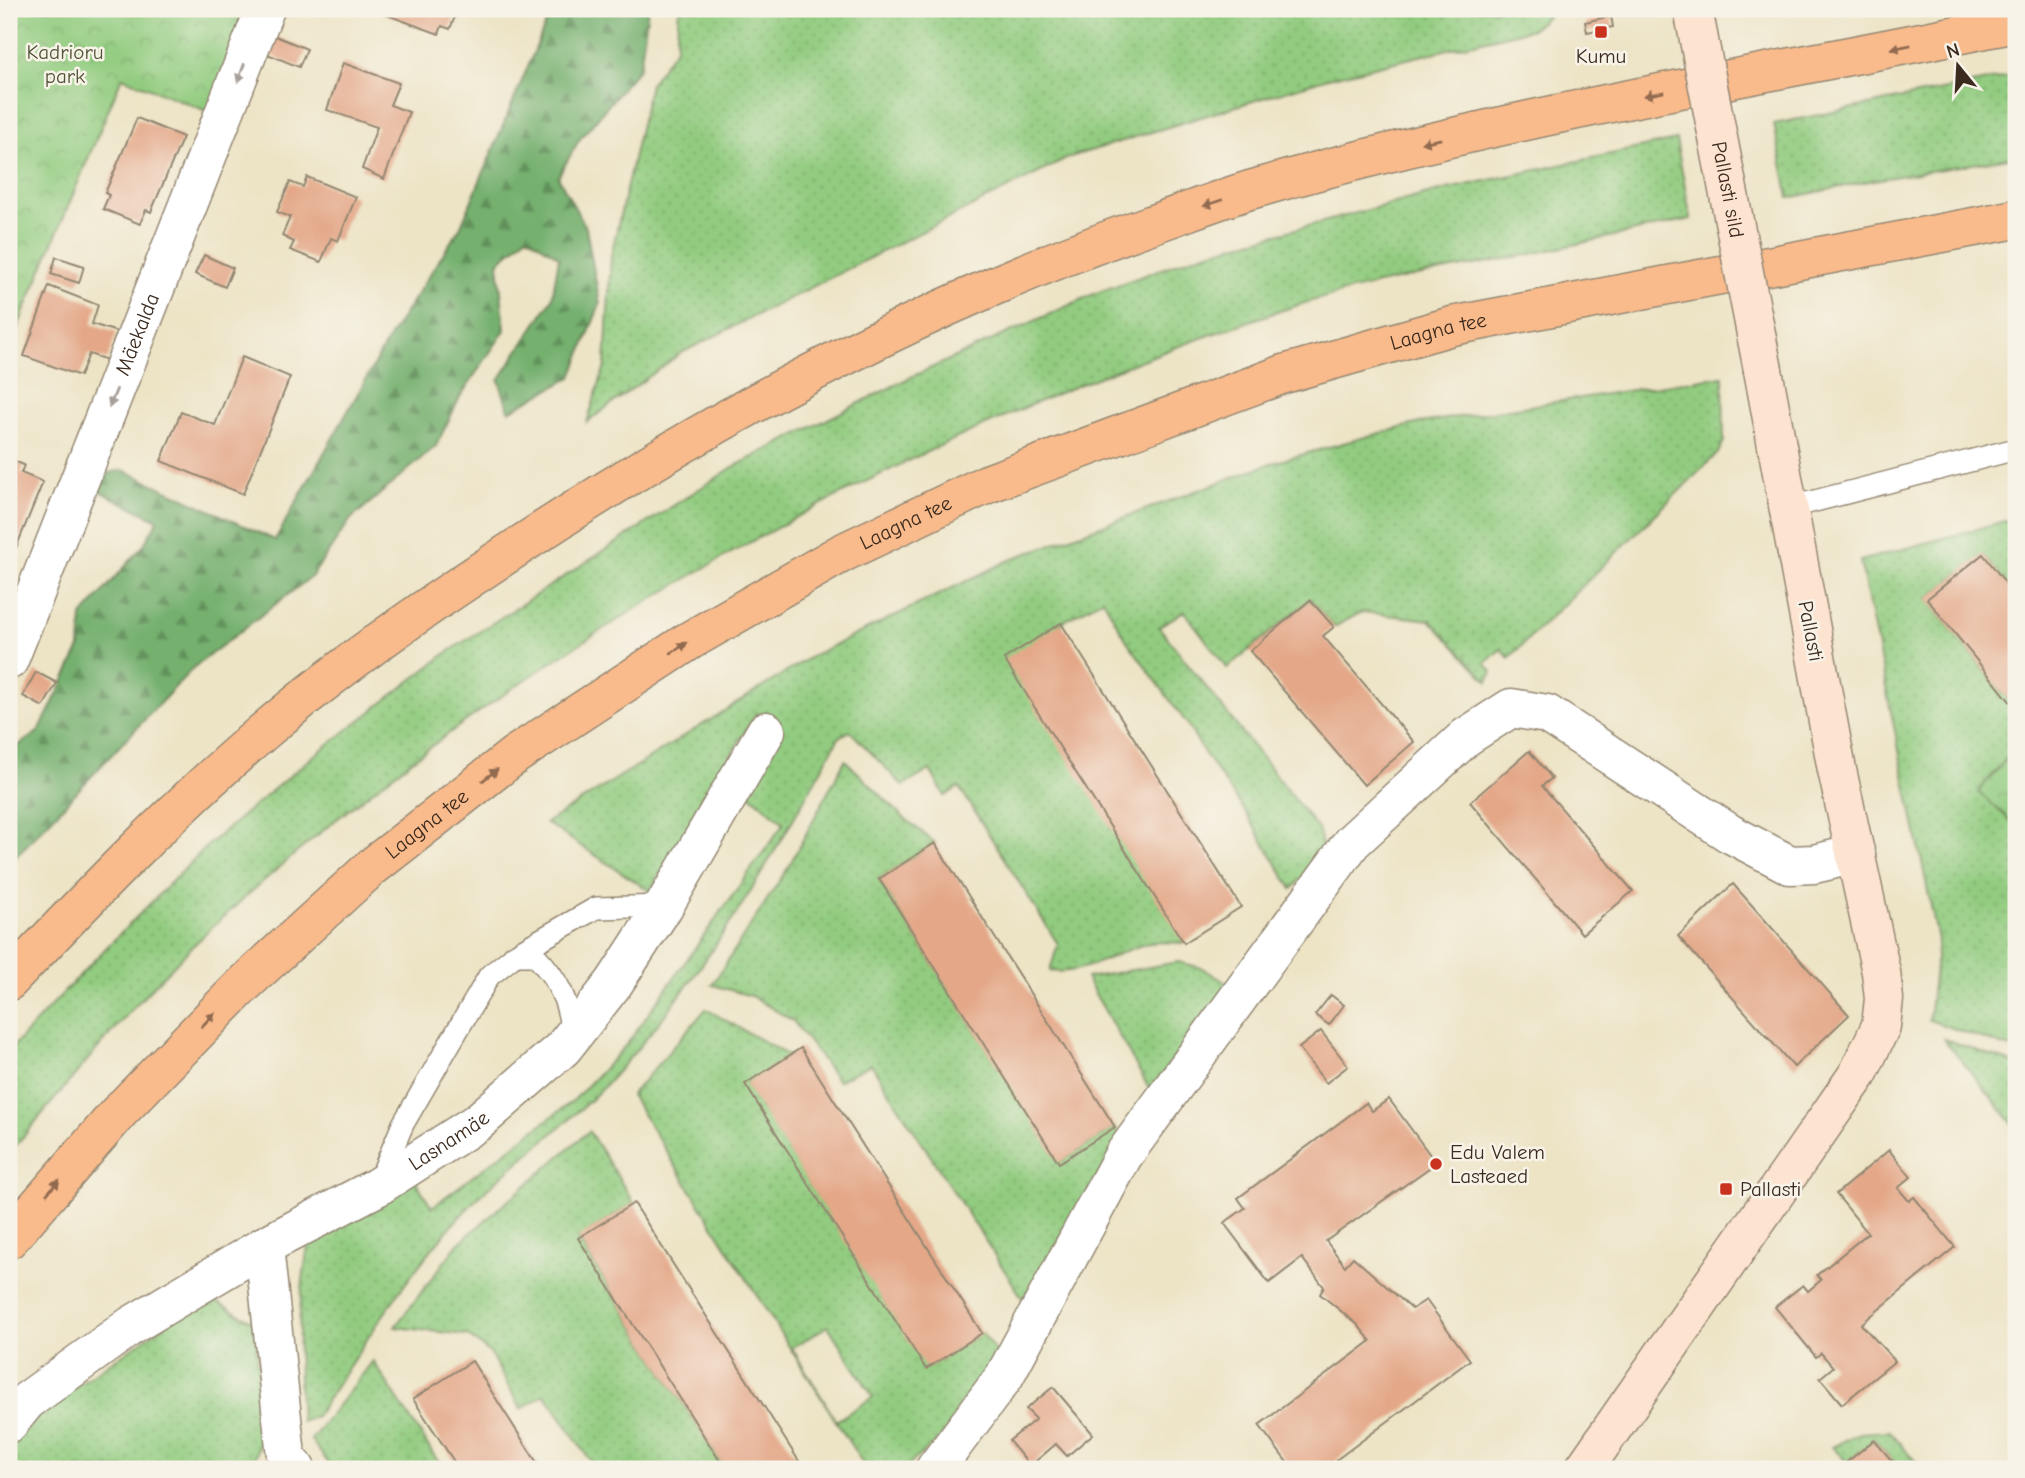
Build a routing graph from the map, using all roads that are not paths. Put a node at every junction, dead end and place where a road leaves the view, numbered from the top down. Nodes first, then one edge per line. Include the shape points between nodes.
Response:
1 (265, 9) edge
2 (1693, 9) edge
3 (2016, 23) edge
4 (2016, 219) edge
5 (1763, 370) joint
6 (2016, 449) edge
7 (1788, 508) junction
8 (9, 660) edge
9 (766, 732) dead end
10 (1856, 855) junction
11 (664, 906) junction
12 (514, 955) junction
13 (9, 981) edge
14 (572, 1037) junction
15 (377, 1187) junction
16 (9, 1239) edge
17 (264, 1246) junction
18 (9, 1423) edge
19 (296, 1469) edge
20 (935, 1469) edge
21 (1584, 1469) edge

1 -> 8 street, Mäekalda
2 - 5 street, Pallasti sild, bridge
3 -> 13 main road via 1419,144 1251,190 1061,257 905,324 616,483 427,606 263,732 116,868
16 -> 4 main road, Laagna tee via 119,1112 242,986 372,867 515,755 690,642 842,553 987,484 1284,374 1452,326
5 - 7 street, Pallasti
6 - 7 lane
7 - 10 street, Pallasti
9 - 11 street, Lasnamäe
10 - 20 street via 1790,865 1729,833 1547,714 1511,708 1466,737 1352,842 1123,1156 1004,1377
10 - 21 street, Pallasti via 1881,972 1881,1026 1858,1074 1819,1134
11 - 12 lane via 596,908
11 - 14 street, Lasnamäe
12 - 14 lane via 535,955 553,973 566,998
12 - 15 lane via 488,976 438,1059
14 - 15 street, Lasnamäe via 478,1122
15 - 17 street, Lasnamäe
17 - 18 street, Lasnamäe via 132,1325 27,1401
17 - 19 street via 286,1456

